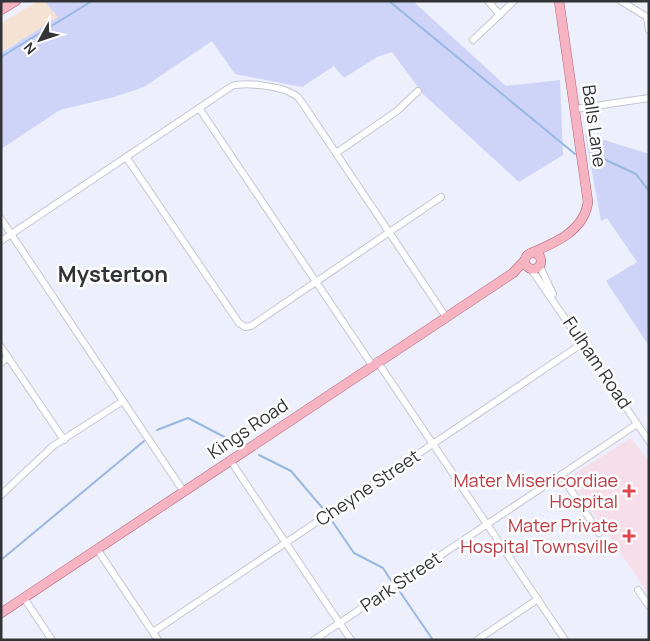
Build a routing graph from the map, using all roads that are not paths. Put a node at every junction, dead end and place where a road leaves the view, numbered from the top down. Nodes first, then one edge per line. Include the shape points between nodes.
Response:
1 (16, 1) edge
2 (488, 1) edge
3 (514, 1) edge
4 (559, 1) edge
5 (621, 1) edge
6 (1, 10) edge
7 (500, 15) junction
8 (649, 30) edge
9 (473, 40) dead end
10 (418, 91) dead end
11 (649, 98) edge
12 (199, 108) junction
13 (575, 109) junction
14 (336, 153) junction
15 (126, 157) junction
16 (441, 197) dead end
17 (1, 219) edge
18 (388, 232) junction
19 (11, 234) junction
20 (1, 241) edge
21 (555, 243) junction
22 (533, 263) junction
23 (316, 282) junction
24 (446, 317) junction
25 (583, 343) junction
26 (1, 347) edge
27 (8, 357) junction
28 (1, 363) edge
29 (374, 363) junction
30 (123, 401) junction
31 (637, 424) junction
32 (64, 440) junction
33 (649, 441) edge
34 (433, 444) junction
35 (230, 460) junction
36 (560, 475) junction
37 (184, 492) junction
38 (1, 495) edge
39 (487, 524) junction
40 (599, 533) dead end
41 (286, 543) junction
42 (97, 548) junction
43 (638, 590) dead end
44 (24, 598) junction
45 (538, 599) junction
46 (649, 606) edge
47 (1, 613) edge
48 (340, 623) junction
49 (153, 632) junction
50 (52, 640) edge
51 (158, 640) edge
52 (314, 640) edge
53 (351, 640) edge
54 (477, 640) edge
55 (565, 640) edge

1 - 6 main road
2 - 7 street
3 - 7 street
4 - 13 main road, Balls Lane
5 - 8 street via 647,17
7 - 9 street
10 - 14 street via 398,111
11 - 13 street
12 - 14 street via 237,84 289,91 299,98
12 - 15 street
12 - 23 street
13 - 21 main road, Balls Lane via 587,208 581,222
14 - 18 street
15 - 19 street
15 - 23 street via 239,323 245,327
16 - 18 street
17 - 19 street
18 - 23 street
18 - 24 street
19 - 20 street
19 - 30 street
21 - 22 main road, Balls Lane
21 - 22 main road, Balls Lane
22 - 24 main road, Kings Road
22 - 25 street, Fulham Road
23 - 29 street
24 - 29 main road, Kings Road
25 - 31 street, Fulham Road
25 - 34 street, Cheyne Street
26 - 27 street
27 - 28 street
27 - 32 street
29 - 34 street
29 - 35 main road, Kings Road
30 - 32 street
30 - 37 street
31 - 33 street, Fulham Road
31 - 36 street, Park Street
32 - 38 street via 53,446
34 - 39 street
34 - 41 street, Cheyne Street
35 - 37 main road, Kings Road
35 - 41 street
36 - 39 street, Park Street
36 - 40 street
37 - 42 main road, Kings Road
39 - 45 street
39 - 48 street, Park Street
41 - 48 street
41 - 49 street, Cheyne Street
42 - 44 main road, Kings Road
42 - 49 street
43 - 46 street
44 - 47 main road, Kings Road
44 - 50 street
45 - 54 street
45 - 55 street
48 - 52 street, Park Street
48 - 53 street
49 - 51 street

